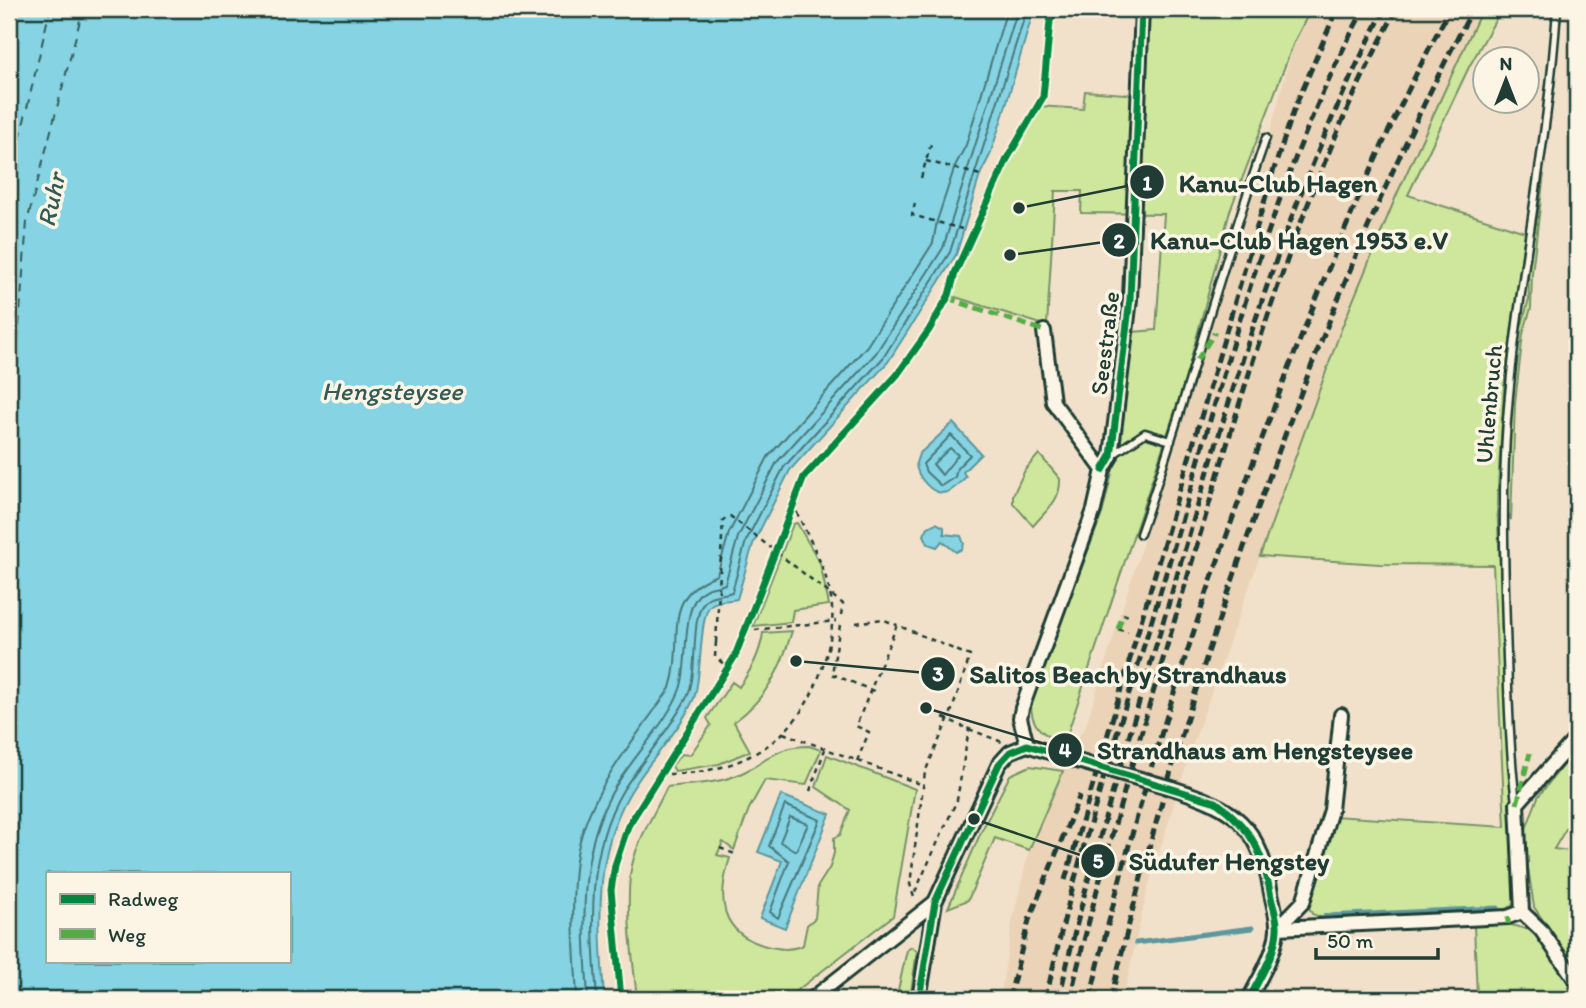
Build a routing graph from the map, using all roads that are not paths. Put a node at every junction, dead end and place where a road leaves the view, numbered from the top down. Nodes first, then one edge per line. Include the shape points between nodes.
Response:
1 (1142, 9) edge
2 (1557, 9) edge
3 (1266, 138) dead end
4 (1044, 331) dead end
5 (1171, 441) junction
6 (1111, 456) junction
7 (1103, 470) junction
8 (1140, 534) dead end
9 (1341, 715) dead end
10 (1577, 737) edge
11 (1027, 745) junction
12 (1517, 804) junction
13 (935, 902) junction
14 (1522, 912) junction
15 (1278, 928) junction
16 (1577, 982) edge
17 (812, 999) edge
18 (919, 999) edge
19 (1249, 999) edge

1 - 6 street, Seestraße via 1130,299
2 - 12 lane, Uhlenbruch via 1552,84 1520,301 1505,444 1502,508 1510,753
3 - 5 lane via 1234,228
4 - 7 street, Seestraße via 1053,402
5 - 6 lane via 1144,433
5 - 8 lane
6 - 7 street, Seestraße
7 - 11 street, Seestraße via 1094,510 1022,708
9 - 15 street via 1331,810 1303,902
10 - 12 street
11 - 13 street via 1010,752 999,764
11 - 15 street, bridge via 1216,802 1255,840 1267,872
12 - 14 street
13 - 17 street
13 - 18 street
14 - 15 street via 1508,917
14 - 16 street via 1541,930
15 - 19 street via 1272,953

